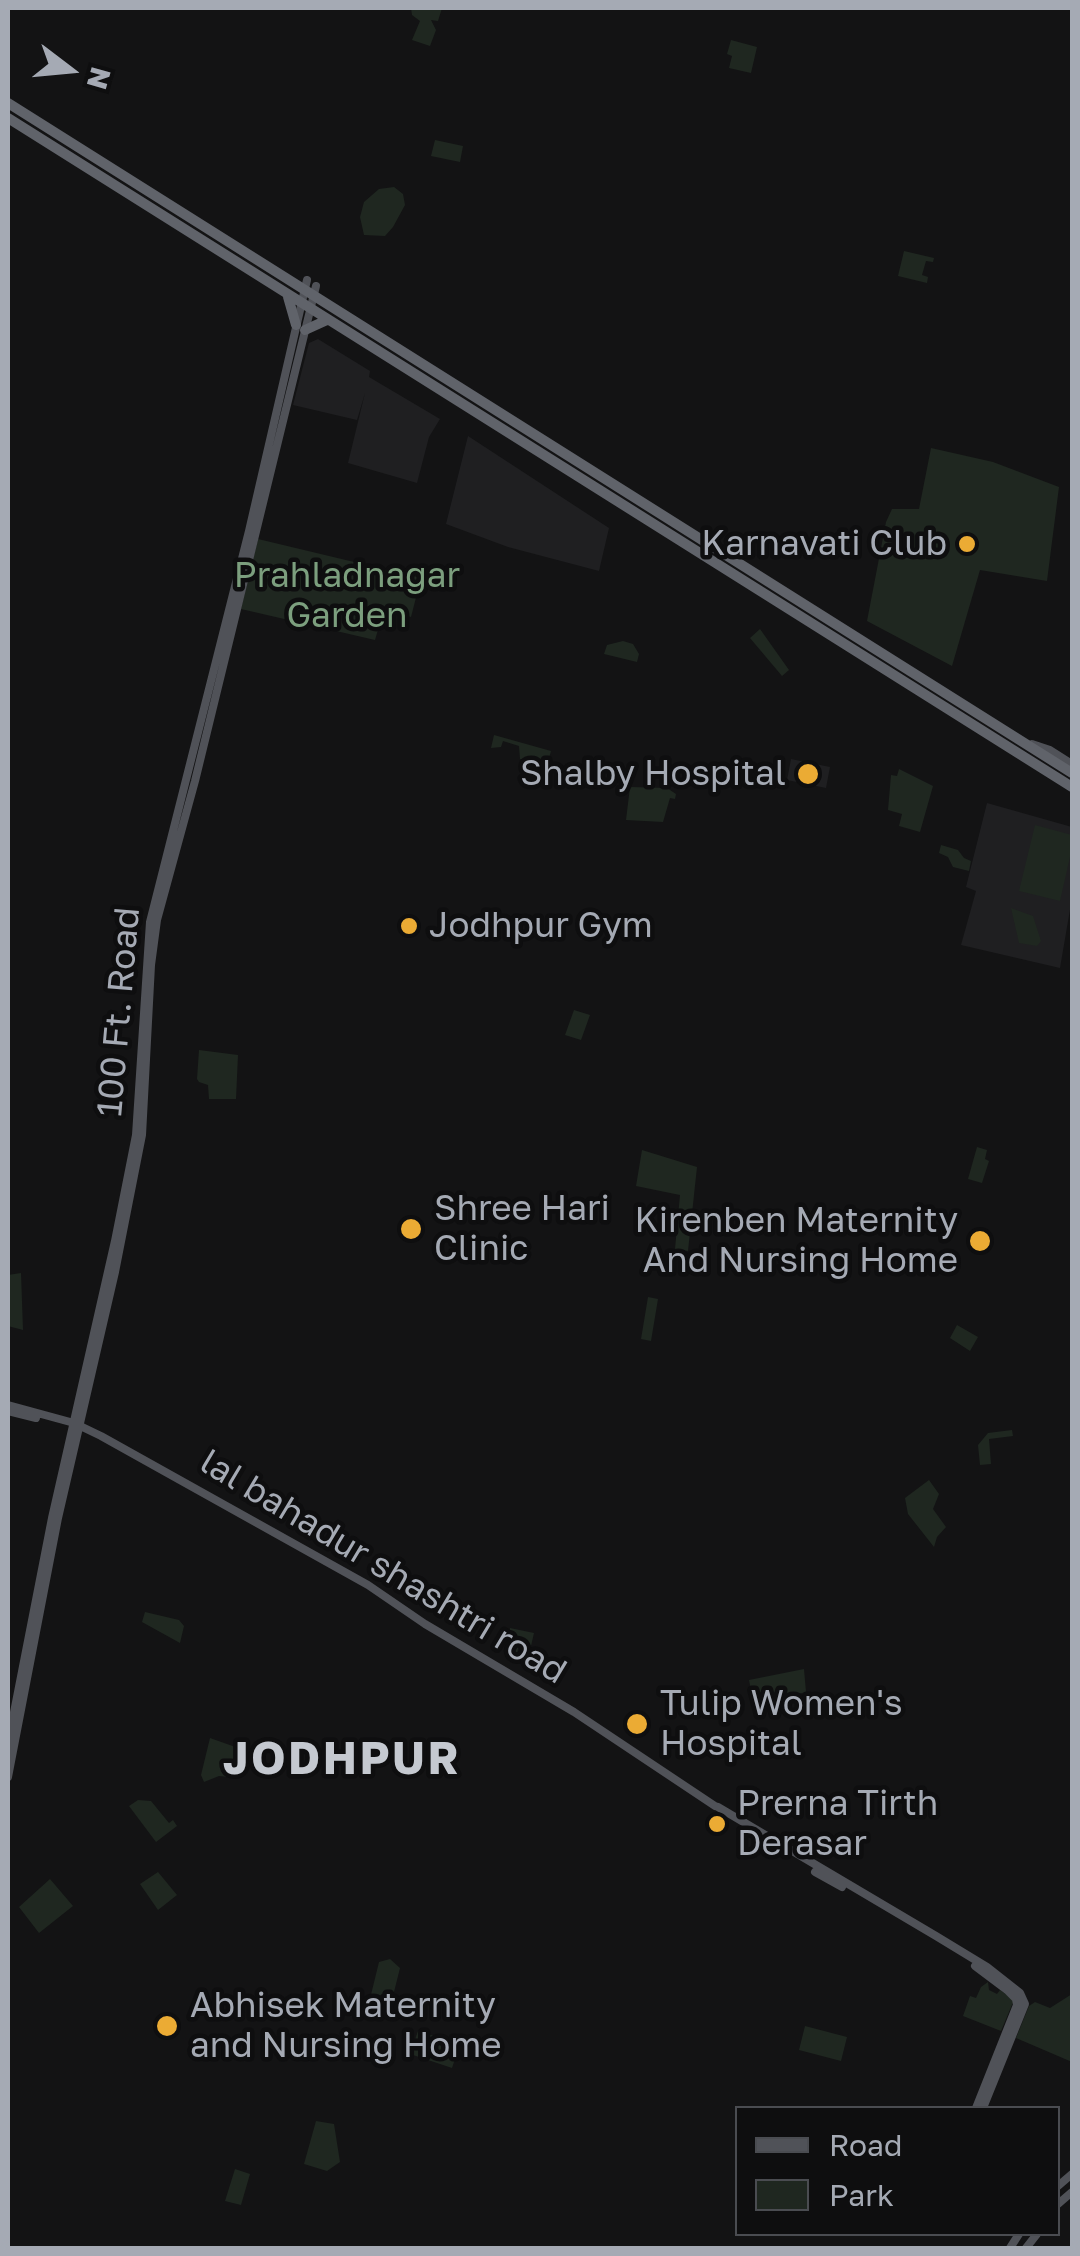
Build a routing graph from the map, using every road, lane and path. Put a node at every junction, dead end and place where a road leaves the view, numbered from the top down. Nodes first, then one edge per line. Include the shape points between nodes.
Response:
1 (12, 107) edge
2 (310, 288) junction
3 (288, 295) junction
4 (306, 306) junction
5 (328, 320) junction
6 (301, 327) junction
7 (1020, 740) junction
8 (1072, 764) edge
9 (1072, 773) edge
10 (1072, 787) edge
11 (8, 1408) edge
12 (76, 1427) junction
13 (8, 1743) edge
14 (8, 1778) edge
15 (980, 2106) edge

1 - 2 highway
1 - 3 highway
2 - 4 main road, 100 Ft. Road
2 - 7 highway
3 - 4 highway
3 - 6 highway
4 - 5 highway
4 - 6 main road, 100 Ft. Road
5 - 6 highway
5 - 10 highway
6 - 12 main road, 100 Ft. Road via 157,920 142,1135
7 - 8 main road
7 - 9 highway
11 - 12 main road, lal bahadur shashtri road
12 - 13 main road, 100 Ft. Road
12 - 14 main road, 100 Ft. Road
12 - 15 main road, lal bahadur shashtri road via 382,1594 606,1732 795,1860 968,1961 1016,1999

